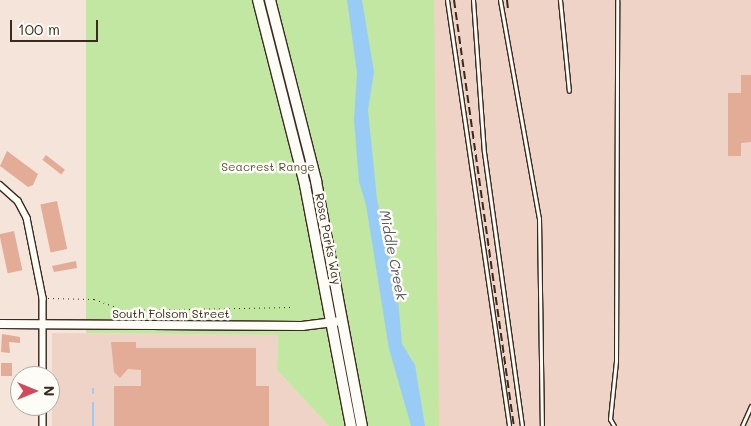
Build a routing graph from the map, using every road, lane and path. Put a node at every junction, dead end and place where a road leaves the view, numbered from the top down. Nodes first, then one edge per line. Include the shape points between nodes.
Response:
1 (258, 0) edge
2 (270, 0) edge
3 (447, 0) edge
4 (473, 0) edge
5 (500, 0) edge
6 (560, 0) edge
7 (617, 0) edge
8 (569, 91) dead end
9 (0, 185) edge
10 (42, 298) junction
11 (294, 307) dead end
12 (342, 322) junction
13 (0, 324) edge
14 (331, 324) junction
15 (42, 325) junction
16 (42, 366) edge
17 (751, 406) edge
18 (351, 426) edge
19 (362, 426) edge
20 (509, 426) edge
21 (522, 426) edge
22 (542, 426) edge
23 (614, 426) edge
24 (742, 426) edge

1 - 14 highway, Rosa Parks Way via 298,154
2 - 12 highway, Rosa Parks Way via 303,126
3 - 20 lane
4 - 21 lane via 484,152
5 - 22 lane via 539,218
6 - 8 lane
7 - 23 lane via 616,361 610,419
9 - 10 street via 18,201 27,218
10 - 11 path via 94,299 124,310
10 - 15 street
12 - 14 street, South Folsom Street
12 - 19 highway, Rosa Parks Way
13 - 15 street, South Folsom Street
14 - 15 street, South Folsom Street
14 - 18 highway, Rosa Parks Way
15 - 16 street
17 - 24 lane

